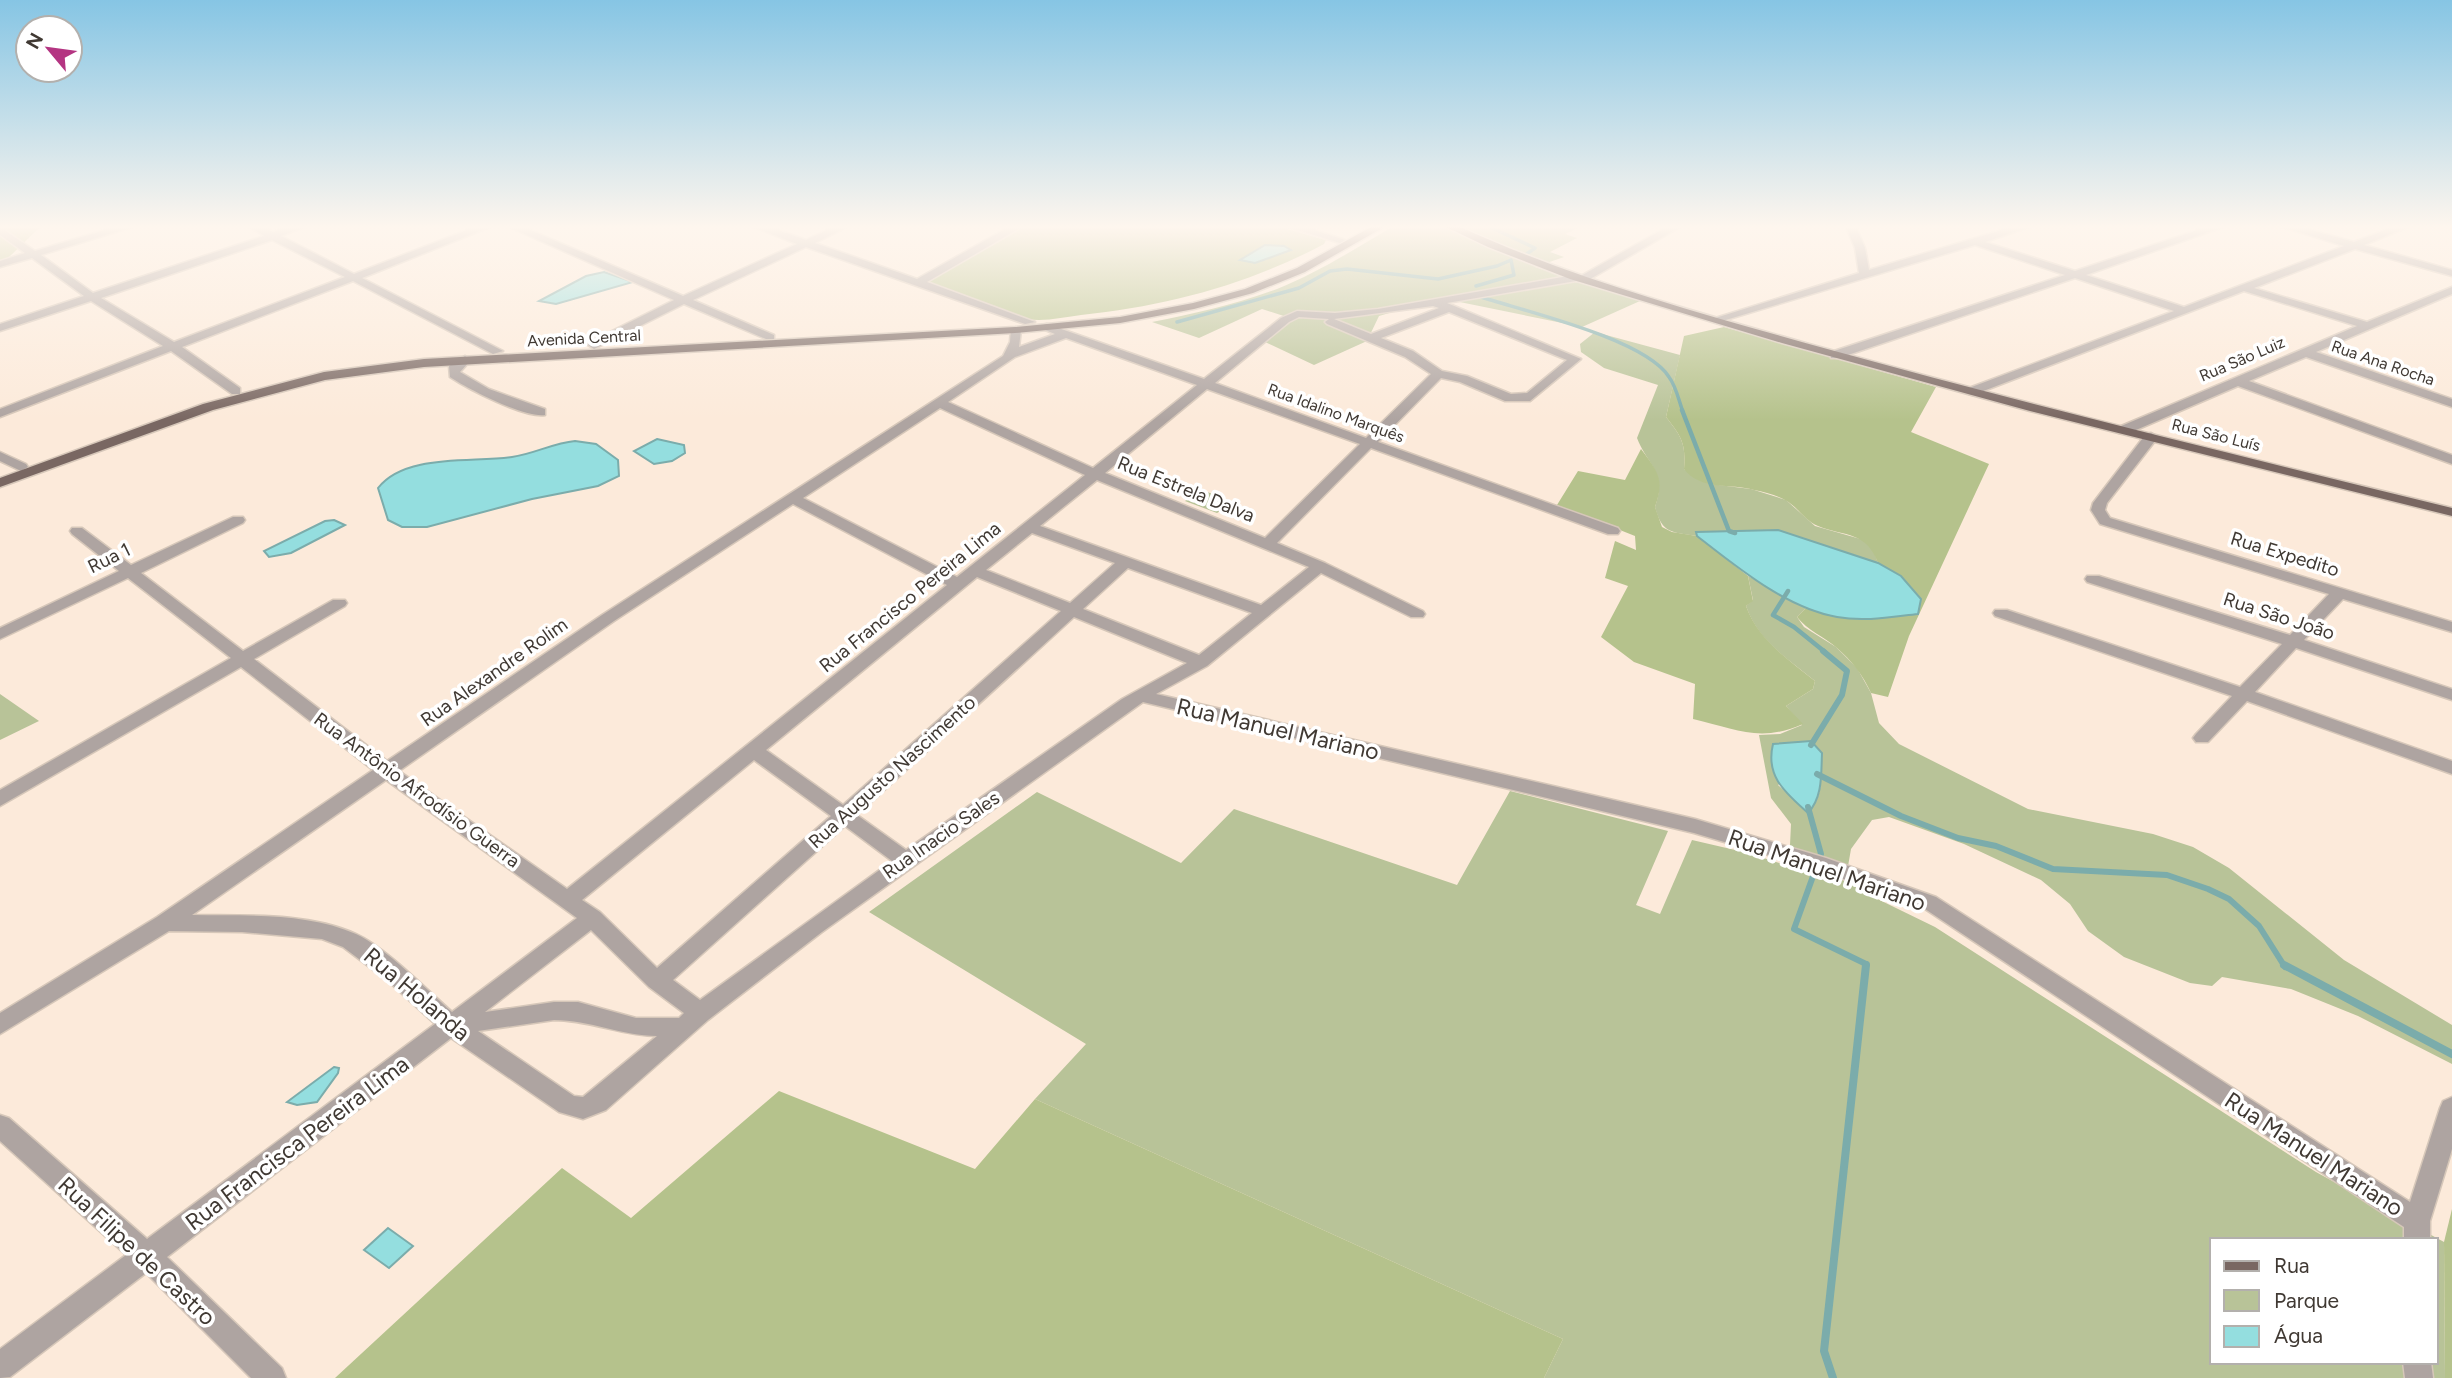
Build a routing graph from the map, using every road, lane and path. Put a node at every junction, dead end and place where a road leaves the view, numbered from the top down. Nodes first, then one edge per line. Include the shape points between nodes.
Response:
1 (84, 291) edge
2 (109, 291) edge
3 (321, 291) edge
4 (382, 291) edge
5 (663, 291) edge
6 (702, 291) edge
7 (934, 291) edge
8 (1222, 291) edge
9 (1248, 291) edge
10 (1495, 291) edge
11 (1618, 291) edge
12 (1806, 291) edge
13 (2024, 291) edge
14 (2127, 291) edge
15 (2235, 291) edge
16 (2255, 291) edge
17 (2449, 291) edge
18 (92, 297) junction
19 (683, 300) junction
20 (1431, 301) junction
21 (1448, 309) junction
22 (2183, 310) junction
23 (1715, 320) junction
24 (1331, 322) dead end
25 (1022, 326) junction
26 (2368, 326) junction
27 (1047, 327) junction
28 (0, 328) edge
29 (1066, 334) junction
30 (770, 337) junction
31 (1372, 338) junction
32 (594, 345) junction
33 (173, 347) junction
34 (497, 351) junction
35 (2304, 352) junction
36 (1011, 354) junction
37 (1835, 355) junction
38 (465, 360) junction
39 (1438, 374) junction
40 (2236, 381) junction
41 (1206, 385) junction
42 (236, 391) junction
43 (1973, 391) junction
44 (2448, 399) edge
45 (939, 403) junction
46 (540, 412) dead end
47 (0, 413) edge
48 (2124, 430) junction
49 (2151, 437) junction
50 (1370, 443) junction
51 (0, 456) edge
52 (2452, 460) edge
53 (21, 467) junction
54 (1095, 474) junction
55 (0, 475) edge
56 (0, 483) edge
57 (793, 498) junction
58 (2452, 512) edge
59 (238, 520) dead end
60 (1030, 527) junction
61 (77, 531) dead end
62 (1613, 531) dead end
63 (1268, 543) junction
64 (1126, 561) junction
65 (1320, 566) junction
66 (976, 571) junction
67 (129, 572) junction
68 (2093, 579) dead end
69 (959, 584) junction
70 (2340, 592) junction
71 (339, 603) dead end
72 (1073, 611) junction
73 (1265, 612) junction
74 (2001, 613) dead end
75 (1417, 614) dead end
76 (2452, 627) edge
77 (0, 634) edge
78 (2294, 642) junction
79 (243, 659) junction
80 (1201, 662) junction
81 (2244, 693) junction
82 (2452, 695) edge
83 (1140, 696) junction
84 (2202, 738) dead end
85 (755, 751) junction
86 (2452, 768) edge
87 (388, 772) junction
88 (0, 799) edge
89 (845, 816) junction
90 (905, 860) junction
91 (567, 901) junction
92 (592, 918) junction
93 (165, 923) junction
94 (657, 981) junction
95 (693, 1020) junction
96 (0, 1025) edge
97 (452, 1026) junction
98 (568, 1105) joint
99 (2452, 1108) edge
100 (0, 1126) edge
101 (2417, 1230) edge
102 (146, 1256) junction
103 (0, 1367) edge
104 (272, 1378) edge

1 - 18 street
2 - 18 street
3 - 33 street
4 - 34 street
5 - 19 street
6 - 19 street
7 - 25 street
8 - 25 main road, Avenida Central via 1113,314
9 - 27 main road, Avenida Central via 1144,316
10 - 20 street
11 - 23 main road, Rua São Luís
12 - 23 street
13 - 37 street
14 - 22 street
15 - 22 street
16 - 26 street
17 - 26 street, Rua São Luiz
18 - 28 street
18 - 33 street
19 - 30 street
19 - 32 street
20 - 21 street
20 - 41 street, Rua Francisco Pereira Lima via 1368,313 1297,314
21 - 31 street
21 - 39 street via 1575,359 1530,397 1519,399
22 - 43 street
23 - 37 main road, Rua São Luís
24 - 31 street
25 - 27 main road, Avenida Central
25 - 30 main road, Avenida Central
25 - 36 street
25 - 38 main road, Avenida Central
26 - 35 street, Rua São Luiz
27 - 29 street, Rua Idalino Marquês
29 - 36 street, Rua Alexandre Rolim
29 - 41 street, Rua Idalino Marquês
30 - 32 main road, Avenida Central
31 - 39 street via 1409,354
32 - 34 main road, Avenida Central
33 - 42 street
33 - 47 street
34 - 42 main road, Avenida Central via 334,368
35 - 40 street, Rua São Luiz
35 - 44 street, Rua Ana Rocha
36 - 45 street, Rua Alexandre Rolim
37 - 43 main road, Rua São Luís
38 - 46 street via 453,369 464,382
38 - 56 main road, Avenida Central via 349,372 254,393
39 - 50 street
40 - 48 street, Rua São Luiz
40 - 52 street
41 - 50 street, Rua Idalino Marquês
41 - 54 street, Rua Francisco Pereira Lima
42 - 53 main road, Avenida Central
43 - 48 main road, Rua São Luís
45 - 54 street, Rua Estrela Dalva
45 - 57 street, Rua Alexandre Rolim
48 - 49 main road, Rua São Luís
49 - 58 main road, Rua São Luís
49 - 70 street, Rua Expedito via 2100,503 2098,510 2105,521
50 - 62 street, Rua Idalino Marquês
50 - 63 street
51 - 53 street
53 - 55 main road, Avenida Central
54 - 60 street, Rua Francisco Pereira Lima
54 - 63 street, Rua Estrela Dalva
57 - 69 street
57 - 87 street, Rua Alexandre Rolim via 608,618
59 - 67 street, Rua 1
60 - 64 street
60 - 66 street, Rua Francisco Pereira Lima
61 - 67 street, Rua Antônio Afrodísio Guerra
63 - 65 street, Rua Estrela Dalva
64 - 72 street, Rua Augusto Nascimento
64 - 73 street
65 - 73 street, Rua Inacio Sales
65 - 75 street, Rua Estrela Dalva
66 - 69 street, Rua Francisco Pereira Lima
66 - 72 street
67 - 77 street, Rua 1
67 - 79 street, Rua Antônio Afrodísio Guerra
68 - 78 street, Rua São João
69 - 85 street, Rua Francisco Pereira Lima
70 - 76 street, Rua Expedito
70 - 78 street
71 - 79 street
72 - 80 street
72 - 89 street, Rua Augusto Nascimento
73 - 80 street, Rua Inacio Sales
74 - 81 street
78 - 81 street
78 - 82 street, Rua São João
79 - 87 street, Rua Antônio Afrodísio Guerra
79 - 88 street
80 - 83 street, Rua Inacio Sales
81 - 84 street
81 - 86 street
83 - 90 street, Rua Inacio Sales
83 - 101 street, Rua Manuel Mariano via 1695,826 1929,902
85 - 89 street
85 - 91 street, Rua Francisco Pereira Lima
87 - 91 street, Rua Antônio Afrodísio Guerra
87 - 93 street, Rua Alexandre Rolim
89 - 90 street
89 - 94 street, Rua Augusto Nascimento
90 - 95 street, Rua Inacio Sales
91 - 92 street, Rua Antônio Afrodísio Guerra
92 - 94 street, Rua Antônio Afrodísio Guerra
92 - 97 street, Rua Francisca Pereira Lima
93 - 96 street, Rua Alexandre Rolim
93 - 97 street, Rua Holanda via 242,924 335,934 380,962
94 - 95 street, Rua Antônio Afrodísio Guerra
95 - 97 street via 636,1027 578,1011 554,1011
95 - 98 street, Rua Inacio Sales via 597,1103 583,1108
97 - 98 street, Rua Holanda
97 - 102 street, Rua Francisca Pereira Lima
99 - 101 street
100 - 102 street, Rua Filipe de Castro
102 - 103 street, Rua Francisca Pereira Lima
102 - 104 street, Rua Filipe de Castro

